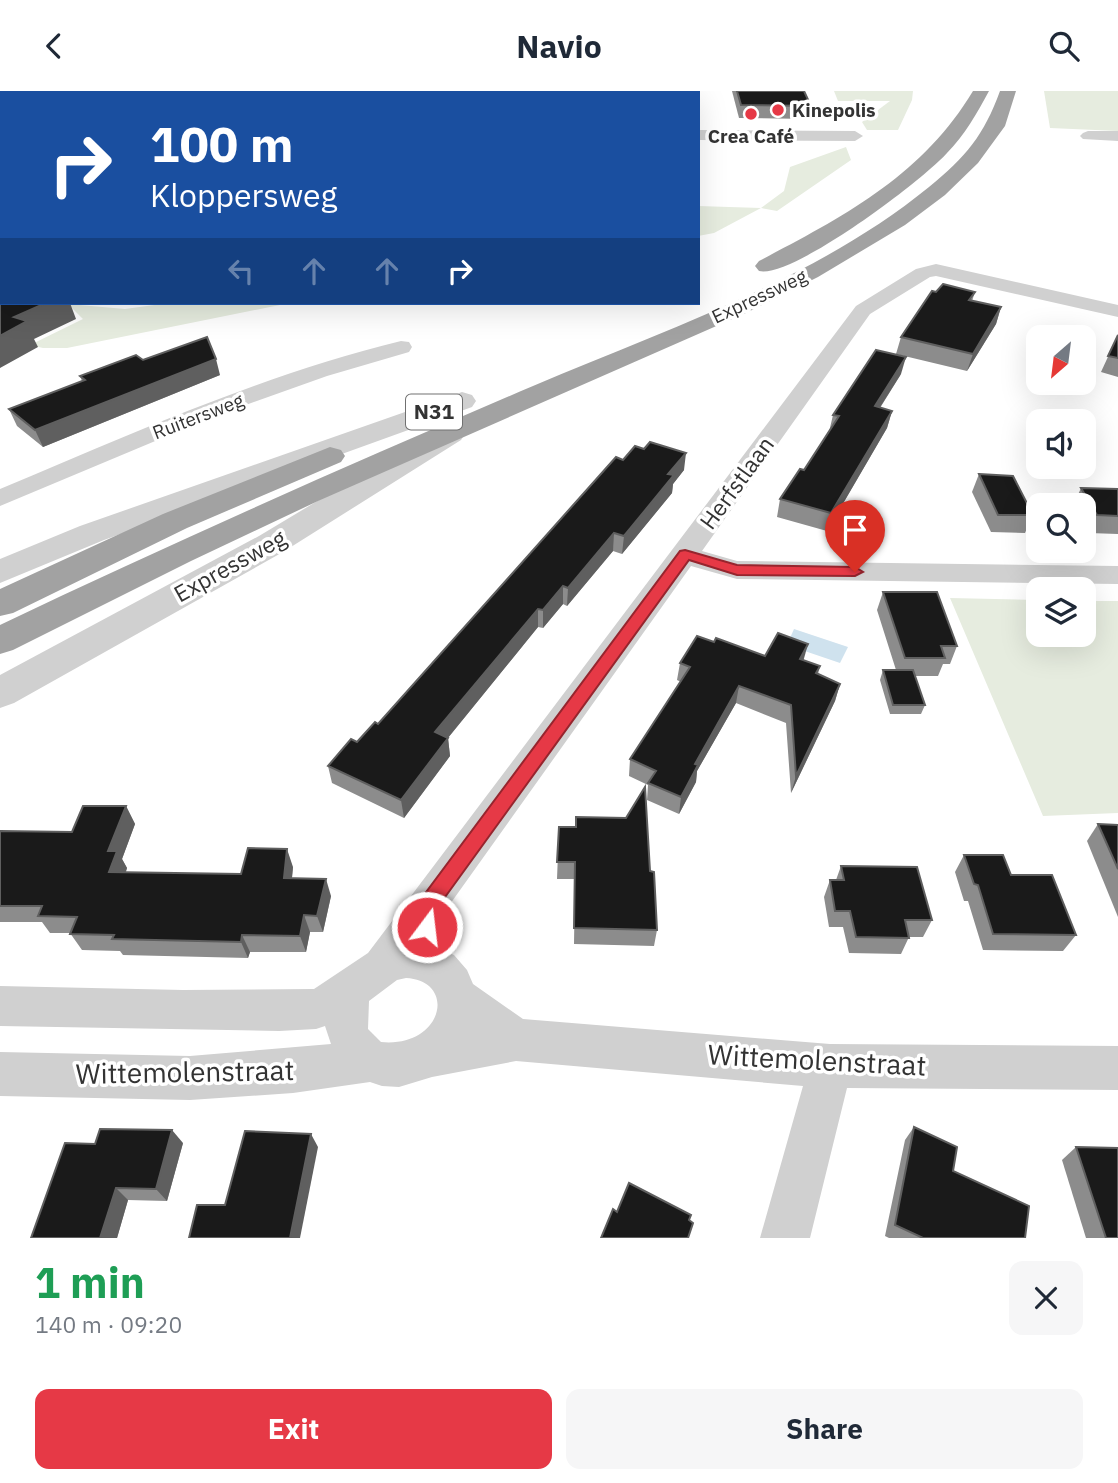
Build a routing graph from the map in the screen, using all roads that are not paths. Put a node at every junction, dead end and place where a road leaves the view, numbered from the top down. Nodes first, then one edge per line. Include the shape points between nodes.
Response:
1 (981, 91) edge
2 (1025, 91) edge
3 (959, 92) edge
4 (1007, 97) edge
5 (965, 119) junction
6 (700, 135) edge
7 (855, 136) dead end
8 (1088, 136) dead end
9 (1112, 136) edge
10 (1118, 147) edge
11 (700, 299) edge
12 (689, 305) edge
13 (1118, 311) edge
14 (401, 347) dead end
15 (459, 416) junction
16 (0, 498) edge
17 (685, 555) junction
18 (0, 572) edge
19 (1118, 575) edge
20 (0, 604) edge
21 (0, 641) edge
22 (0, 693) edge
23 (425, 909) junction
24 (384, 963) junction
25 (449, 983) junction
26 (350, 992) junction
27 (0, 1006) edge
28 (516, 1039) junction
29 (431, 1055) junction
30 (370, 1060) junction
31 (830, 1066) junction
32 (1118, 1068) edge
33 (0, 1074) edge
34 (785, 1238) edge

1 - 5 highway, Expressweg
2 - 4 highway, N31
3 - 5 highway via 957,101
4 - 15 highway, Expressweg / N31 via 981,148 946,184 828,264 725,313
5 - 11 highway, Expressweg via 941,148 877,201 796,251
6 - 7 street
8 - 9 street
9 - 10 street
12 - 15 highway, Expressweg / N31
13 - 17 street, Herfstlaan via 936,270 898,286 856,318
14 - 16 street, Ruitersweg via 206,411
15 - 18 street, Expressweg via 104,529
15 - 20 highway, Expressweg / N31 via 175,521
15 - 21 highway, Expressweg / N31
15 - 22 street, Expressweg via 271,544
17 - 19 street via 737,570
17 - 23 street, Herfstlaan
23 - 24 street, Herfstlaan
23 - 25 street via 426,945
24 - 25 street via 423,960
24 - 26 street
25 - 28 street
25 - 29 street via 456,1024
26 - 27 street via 317,1009
26 - 30 street via 347,1031 355,1048
28 - 29 street, Wittemolenstraat
28 - 31 street, Wittemolenstraat
29 - 30 street via 408,1065 388,1066
30 - 33 street, Wittemolenstraat via 190,1078
31 - 32 street, Wittemolenstraat
31 - 34 street

